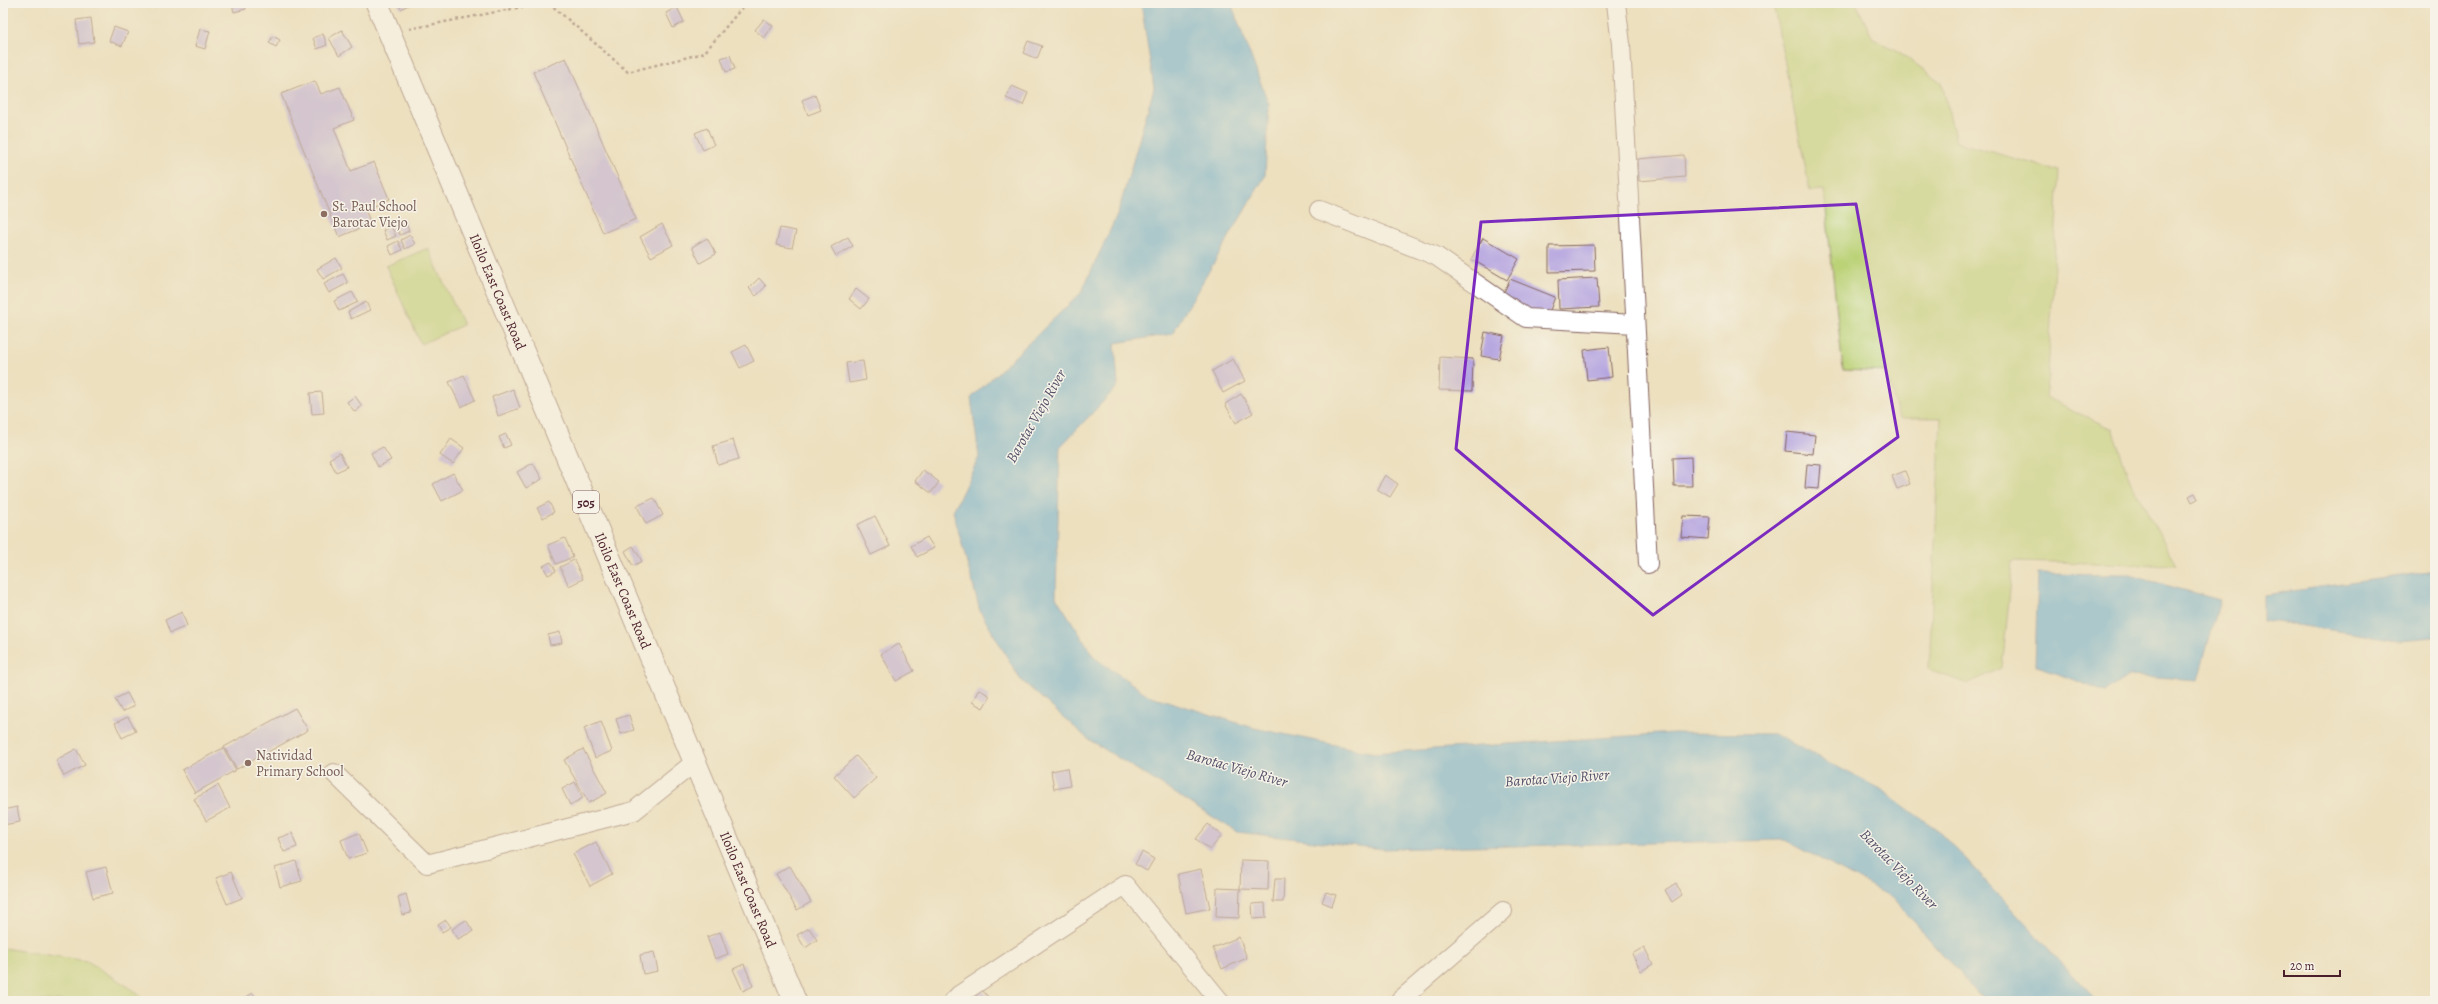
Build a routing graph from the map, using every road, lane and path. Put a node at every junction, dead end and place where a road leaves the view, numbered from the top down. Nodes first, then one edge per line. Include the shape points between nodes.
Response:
1 (377, 3) edge
2 (542, 3) edge
3 (549, 3) edge
4 (746, 3) edge
5 (1616, 3) edge
6 (389, 33) junction
7 (1319, 210) dead end
8 (1635, 324) junction
9 (1648, 564) dead end
10 (695, 762) junction
11 (334, 773) dead end
12 (1503, 911) dead end
13 (795, 1001) edge
14 (953, 1001) edge
15 (1220, 1001) edge
16 (1399, 1001) edge

1 - 6 main road, Iloilo East Coast Road / 505
2 - 6 path
3 - 4 path via 628,72 704,53
5 - 8 street via 1621,44
6 - 10 main road, Iloilo East Coast Road / 505
7 - 8 street via 1436,256 1526,318
8 - 9 street
10 - 11 street via 634,812 427,864
10 - 13 main road, Iloilo East Coast Road / 505
12 - 16 street
14 - 15 street via 1125,885

